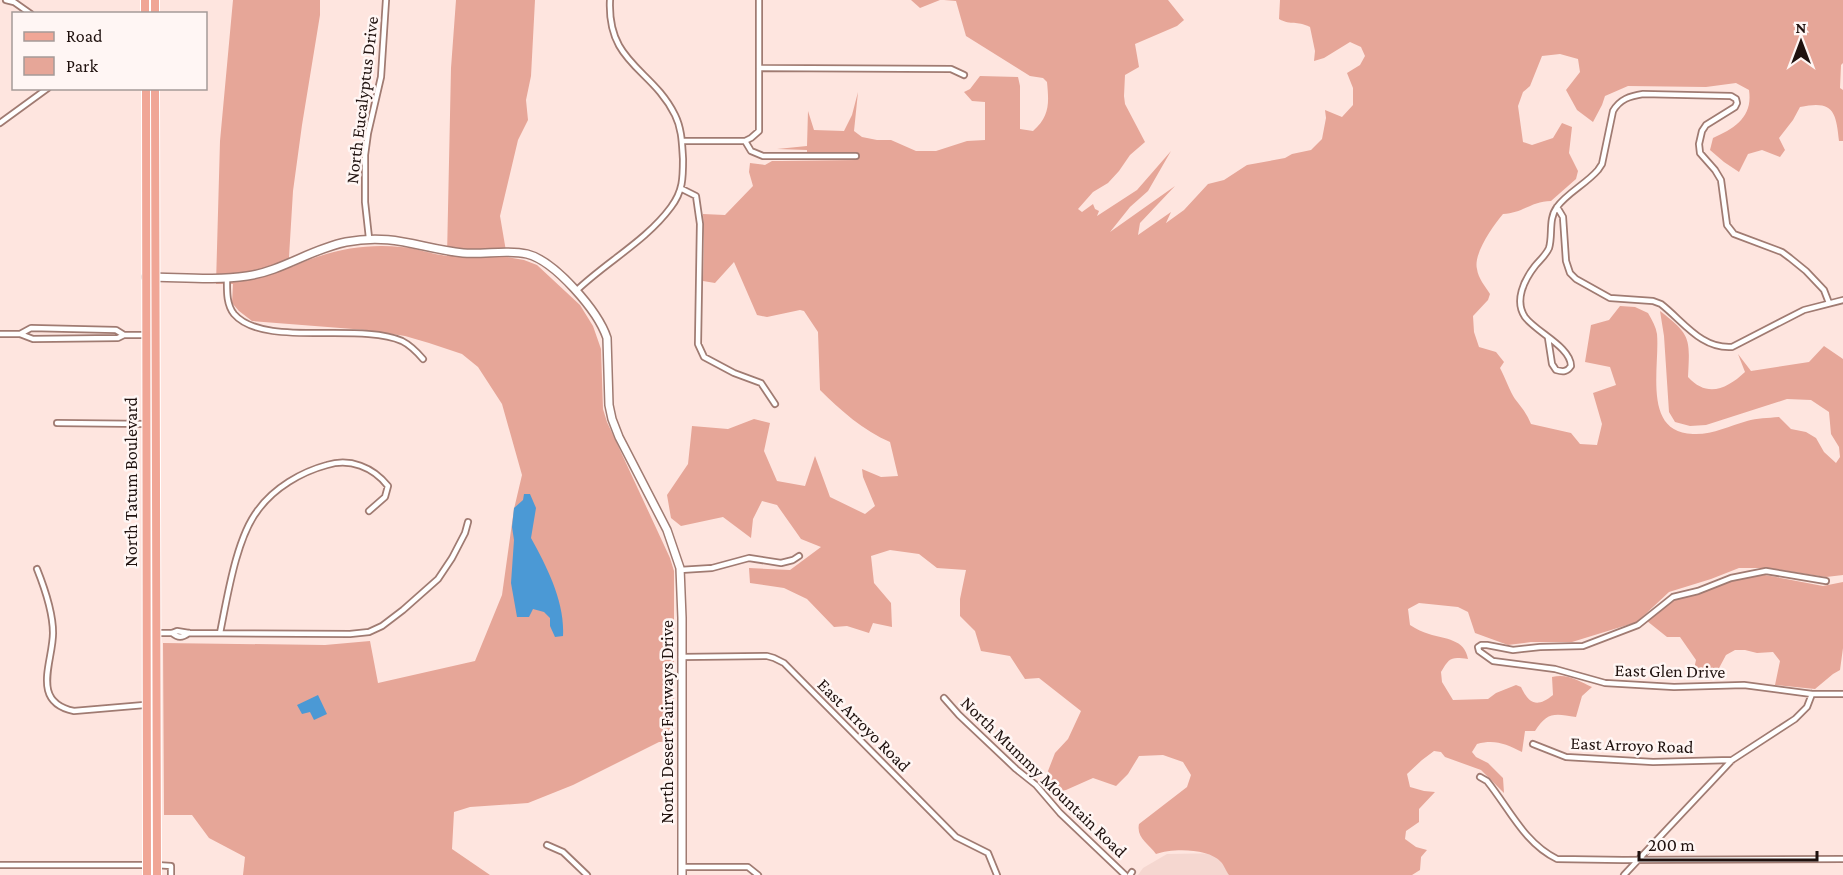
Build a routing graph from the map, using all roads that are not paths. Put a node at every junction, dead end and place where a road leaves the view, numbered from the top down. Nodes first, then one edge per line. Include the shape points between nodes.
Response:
1 (6, 0) edge
2 (386, 0) edge
3 (610, 0) edge
4 (759, 0) edge
5 (28, 12) edge
6 (759, 68) junction
7 (964, 75) dead end
8 (45, 90) edge
9 (146, 90) edge
10 (155, 90) edge
11 (0, 123) edge
12 (682, 141) junction
13 (745, 141) junction
14 (856, 156) dead end
15 (682, 189) junction
16 (1557, 207) junction
17 (369, 238) junction
18 (146, 277) junction
19 (156, 277) junction
20 (227, 278) junction
21 (576, 291) junction
22 (1843, 300) edge
23 (1829, 303) junction
24 (68, 329) junction
25 (0, 334) edge
26 (20, 334) junction
27 (124, 335) junction
28 (151, 335) junction
29 (1548, 338) junction
30 (68, 339) junction
31 (423, 359) dead end
32 (775, 404) dead end
33 (57, 423) dead end
34 (146, 423) junction
35 (156, 424) junction
36 (369, 511) dead end
37 (468, 522) dead end
38 (799, 556) dead end
39 (38, 569) dead end
40 (680, 570) junction
41 (1826, 581) dead end
42 (147, 633) junction
43 (156, 633) junction
44 (220, 633) junction
45 (681, 657) junction
46 (1812, 694) junction
47 (1843, 694) edge
48 (944, 698) dead end
49 (147, 704) junction
50 (156, 704) junction
51 (1533, 744) dead end
52 (1732, 760) junction
53 (1480, 777) dead end
54 (547, 845) dead end
55 (1843, 859) edge
56 (1638, 860) junction
57 (0, 865) edge
58 (152, 865) junction
59 (682, 871) edge
60 (147, 875) edge
61 (157, 875) edge
62 (171, 875) edge
63 (587, 875) edge
64 (758, 875) edge
65 (998, 875) edge
66 (1125, 875) edge
67 (1624, 875) edge

1 - 5 street
2 - 17 street, North Eucalyptus Drive via 381,77 364,172
3 - 12 street via 610,25 618,46 670,106 678,120
4 - 6 street
6 - 7 street via 951,69
6 - 13 street via 759,130
8 - 11 street
9 - 18 main road, North Tatum Boulevard
10 - 19 main road, North Tatum Boulevard
12 - 13 street
12 - 15 street
13 - 14 street via 751,151 763,156
15 - 21 street via 651,228
15 - 32 street via 696,196 700,224 701,351 704,357 761,383
16 - 23 street via 1565,225 1566,261 1576,279 1610,298 1661,304 1712,345 1732,347 1804,310
16 - 23 street via 1598,170 1613,111 1619,102 1643,94 1731,96 1736,99 1735,108 1706,125 1699,144 1700,153 1721,180 1727,225 1734,234 1790,258 1824,290
16 - 29 street via 1546,254 1529,274 1520,296 1526,318
17 - 20 street, North Desert Fairways Drive via 326,247 263,273
17 - 21 street, North Desert Fairways Drive via 463,253 525,253 544,262
18 - 19 street, North Desert Fairways Drive
18 - 28 main road, North Tatum Boulevard
19 - 20 street, North Desert Fairways Drive
19 - 28 main road, North Tatum Boulevard
20 - 31 street via 230,308 246,323 278,331 392,338 403,341
21 - 40 street, North Desert Fairways Drive via 604,328 612,419 667,530
22 - 23 street
24 - 26 street via 30,328
24 - 27 street via 116,330
24 - 30 street
25 - 26 street
26 - 30 street via 33,339
27 - 28 street
27 - 30 street
28 - 34 main road, North Tatum Boulevard
28 - 35 main road, North Tatum Boulevard
29 - 29 street via 1552,364 1556,370 1568,371 1570,357
33 - 34 street
34 - 35 street
34 - 42 main road, North Tatum Boulevard
35 - 43 main road, North Tatum Boulevard
36 - 44 street via 385,497 388,486 360,465 340,461 309,470 288,483 257,510 241,545
37 - 44 street via 438,579 403,610 369,632
38 - 40 street via 781,563 749,558 712,568
39 - 49 street via 51,616 47,679 51,697 59,706 74,711
40 - 45 street, North Desert Fairways Drive
41 - 46 street, East Glen Drive via 1758,572 1673,597 1638,625 1582,645 1512,650 1478,647 1493,661 1555,669 1605,683 1674,687 1744,685
42 - 43 street
42 - 49 main road, North Tatum Boulevard
43 - 44 street
43 - 50 main road, North Tatum Boulevard
45 - 59 street, North Desert Fairways Drive
45 - 65 street, East Arroyo Road via 767,656 784,663 956,837 988,853
46 - 47 street, East Glen Drive
46 - 52 street via 1807,707 1795,719
48 - 66 street, North Mummy Mountain Road
49 - 50 street
49 - 58 main road, North Tatum Boulevard
50 - 58 main road, North Tatum Boulevard
51 - 52 street, East Arroyo Road via 1566,757 1653,762
52 - 56 street
53 - 56 street via 1487,781 1518,825 1549,855 1566,860
54 - 63 street via 562,852
55 - 56 street
56 - 67 street
57 - 58 street
58 - 60 main road, North Tatum Boulevard
58 - 61 main road, North Tatum Boulevard
58 - 62 street via 171,866
59 - 64 street via 748,867

